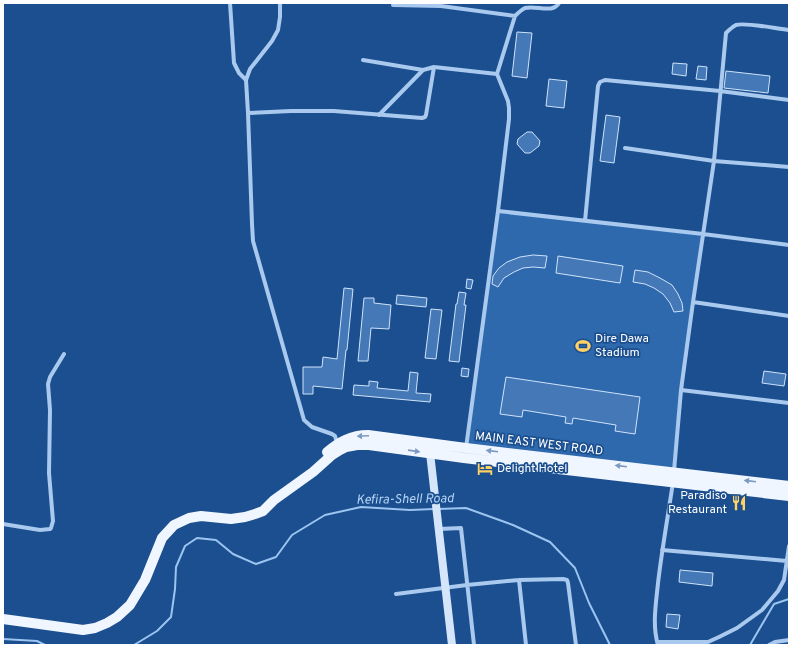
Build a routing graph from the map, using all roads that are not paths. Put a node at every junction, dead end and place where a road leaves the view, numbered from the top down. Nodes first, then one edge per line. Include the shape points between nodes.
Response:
1 (230, 3) edge
2 (280, 3) edge
3 (559, 3) edge
4 (393, 4) dead end
5 (441, 4) edge
6 (515, 16) junction
7 (789, 30) edge
8 (362, 60) dead end
9 (434, 67) junction
10 (423, 70) junction
11 (497, 74) junction
12 (246, 80) junction
13 (720, 91) junction
14 (789, 100) edge
15 (248, 113) junction
16 (379, 115) junction
17 (625, 148) dead end
18 (714, 161) junction
19 (789, 167) edge
20 (498, 211) junction
21 (585, 221) junction
22 (703, 234) junction
23 (789, 245) edge
24 (693, 302) junction
25 (789, 316) edge
26 (64, 354) dead end
27 (681, 390) junction
28 (789, 403) edge
29 (339, 447) junction
30 (431, 448) junction
31 (465, 453) junction
32 (673, 478) junction
33 (789, 486) edge
34 (789, 496) edge
35 (3, 524) edge
36 (438, 528) junction
37 (789, 546) edge
38 (662, 550) junction
39 (787, 561) junction
40 (519, 580) junction
41 (467, 585) junction
42 (445, 588) junction
43 (396, 594) dead end
44 (3, 619) edge
45 (789, 640) edge
46 (658, 643) edge
47 (452, 645) edge
48 (474, 645) edge
49 (526, 645) edge
50 (576, 645) edge
51 (770, 645) edge

1 - 12 street via 234,63
2 - 12 street via 278,30 250,69
3 - 6 street via 553,9 526,8
4 - 5 street
5 - 6 street
6 - 11 street
7 - 13 street via 744,24 730,29 726,33
8 - 10 street
9 - 10 street
9 - 11 street
9 - 16 street via 425,117
10 - 16 street
11 - 20 street via 508,101 510,119
12 - 15 street
13 - 14 street
13 - 18 street
13 - 21 street via 605,80 600,82
15 - 16 street via 334,111
15 - 29 street via 253,241 304,420 312,427 334,435
17 - 18 street
18 - 19 street
18 - 22 street
20 - 21 street
20 - 31 street
21 - 22 street
22 - 23 street
22 - 24 street
24 - 25 street
24 - 27 street
26 - 35 street via 48,384 52,526 50,529 40,530
27 - 28 street
27 - 32 street
29 - 30 main road, MAIN EAST WEST ROAD via 347,439 361,435
29 - 44 main road, MAIN EAST WEST ROAD via 323,456 303,480 263,511 231,519 201,516 174,525 162,538 145,580 130,606 107,623 83,630
30 - 31 main road, MAIN EAST WEST ROAD
30 - 36 street
31 - 32 main road, MAIN EAST WEST ROAD
33 -> 32 main road, MAIN EAST WEST ROAD
32 - 34 main road, MAIN EAST WEST ROAD
32 - 38 street
36 - 41 street via 461,528
36 - 42 street
37 - 39 street
38 - 39 street
38 - 46 street via 654,621
39 - 46 street via 784,580 778,591 762,610 737,628 708,642
40 - 41 street
40 - 49 street
40 - 50 street via 563,579 568,582
41 - 42 street
41 - 48 street
42 - 43 street
42 - 47 street
45 - 51 street

